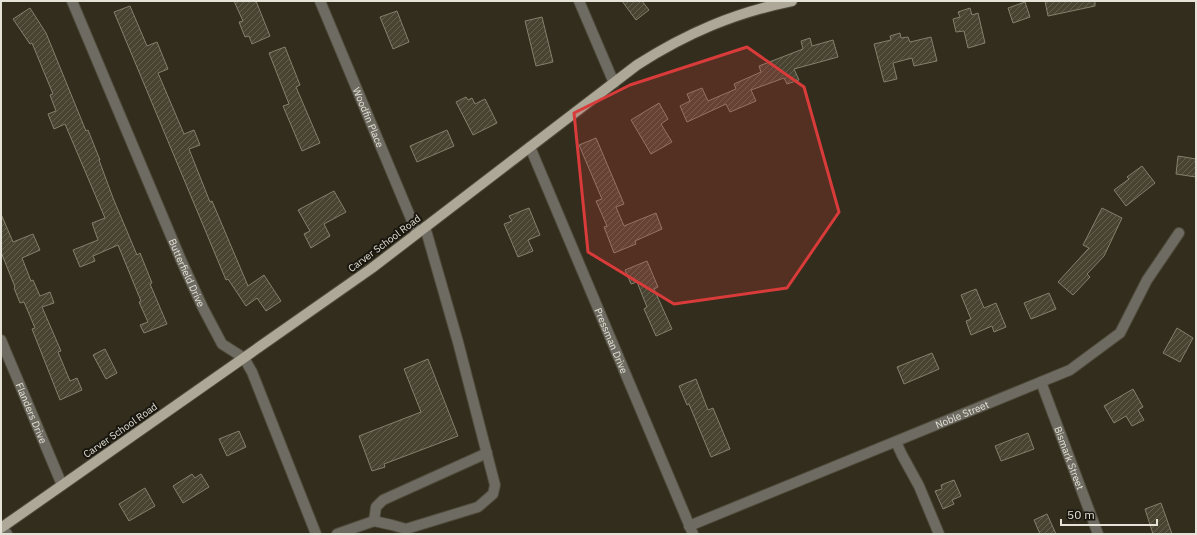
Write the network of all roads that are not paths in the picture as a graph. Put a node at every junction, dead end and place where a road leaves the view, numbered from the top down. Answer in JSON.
{"nodes":[{"id":1,"x":72,"y":1,"type":"edge"},
{"id":2,"x":320,"y":1,"type":"edge"},
{"id":3,"x":579,"y":1,"type":"edge"},
{"id":4,"x":792,"y":1,"type":"edge"},
{"id":5,"x":614,"y":83,"type":"junction"},
{"id":6,"x":530,"y":147,"type":"junction"},
{"id":7,"x":425,"y":227,"type":"junction"},
{"id":8,"x":417,"y":233,"type":"junction"},
{"id":9,"x":1179,"y":233,"type":"dead end"},
{"id":10,"x":1,"y":340,"type":"edge"},
{"id":11,"x":244,"y":358,"type":"junction"},
{"id":12,"x":1040,"y":382,"type":"junction"},
{"id":13,"x":896,"y":442,"type":"junction"},
{"id":14,"x":486,"y":453,"type":"junction"},
{"id":15,"x":62,"y":485,"type":"junction"},
{"id":16,"x":374,"y":520,"type":"junction"},
{"id":17,"x":3,"y":530,"type":"edge"},
{"id":18,"x":691,"y":530,"type":"edge"},
{"id":19,"x":316,"y":534,"type":"edge"},
{"id":20,"x":337,"y":534,"type":"edge"},
{"id":21,"x":939,"y":534,"type":"edge"},
{"id":22,"x":1098,"y":534,"type":"edge"}],
"edges":[{"from":1,"to":11,"type":"street","name":"Butterfield Drive"},
{"from":2,"to":8,"type":"street","name":"Woodfin Place"},
{"from":3,"to":5,"type":"street"},
{"from":4,"to":5,"type":"main road","name":"Carver School Road"},
{"from":5,"to":6,"type":"main road","name":"Carver School Road"},
{"from":6,"to":7,"type":"main road","name":"Carver School Road"},
{"from":6,"to":18,"type":"street","name":"Pressman Drive"},
{"from":7,"to":8,"type":"main road","name":"Carver School Road"},
{"from":7,"to":14,"type":"street"},
{"from":8,"to":11,"type":"main road","name":"Carver School Road"},
{"from":9,"to":12,"type":"street","name":"Noble Street"},
{"from":10,"to":15,"type":"street","name":"Flanders Drive"},
{"from":11,"to":15,"type":"main road","name":"Carver School Road"},
{"from":11,"to":19,"type":"street","name":"Butterfield Drive"},
{"from":12,"to":13,"type":"street","name":"Noble Street"},
{"from":12,"to":22,"type":"street","name":"Bismark Street"},
{"from":13,"to":18,"type":"street","name":"Noble Street"},
{"from":13,"to":21,"type":"street"},
{"from":14,"to":16,"type":"street"},
{"from":14,"to":16,"type":"street"},
{"from":15,"to":17,"type":"main road","name":"Carver School Road"},
{"from":16,"to":20,"type":"street"}]}
